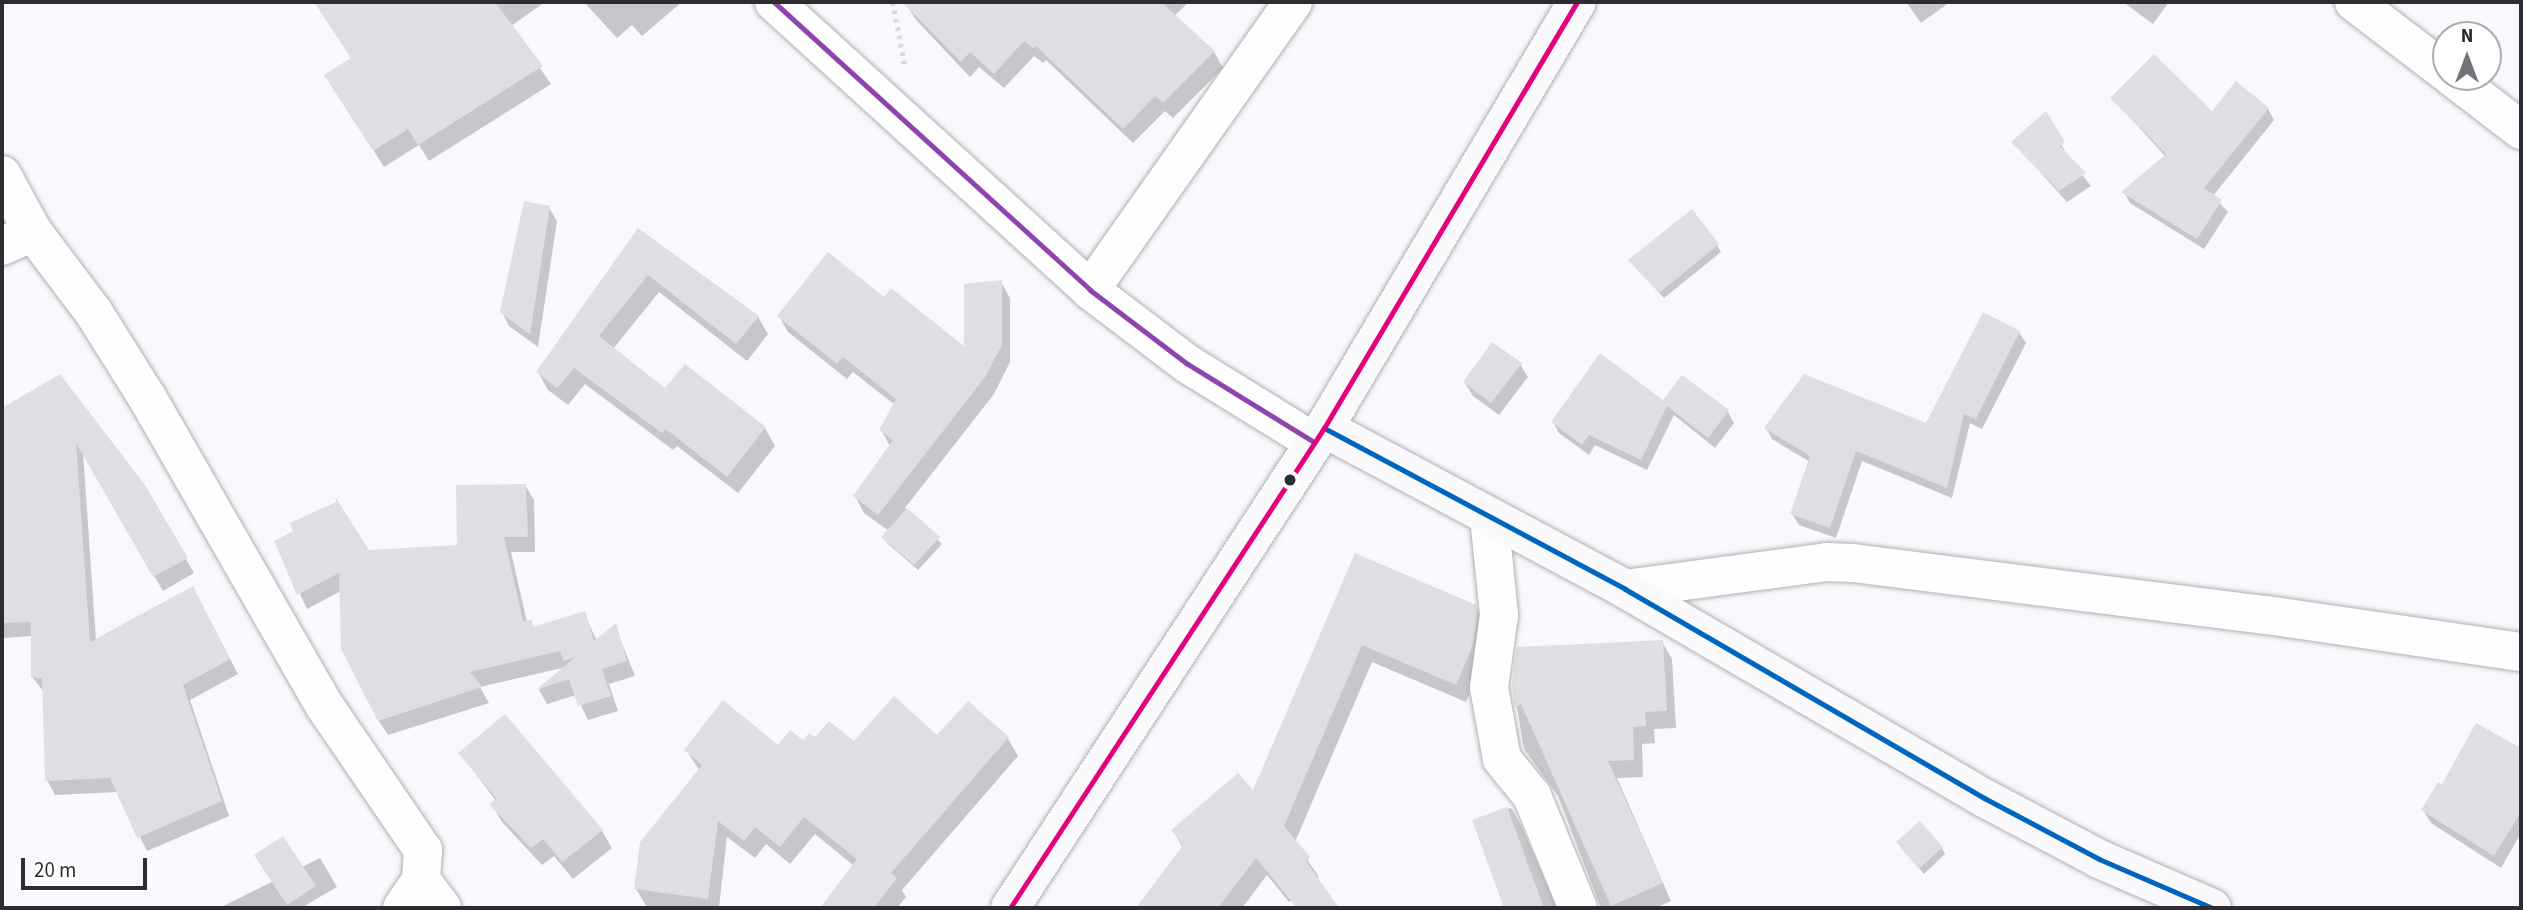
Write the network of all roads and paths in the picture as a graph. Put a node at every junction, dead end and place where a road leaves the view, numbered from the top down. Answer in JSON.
{"nodes":[{"id":1,"x":774,"y":2,"type":"edge"},
{"id":2,"x":1293,"y":2,"type":"edge"},
{"id":3,"x":1577,"y":2,"type":"edge"},
{"id":4,"x":2354,"y":2,"type":"edge"},
{"id":5,"x":2432,"y":61,"type":"edge"},
{"id":6,"x":2470,"y":91,"type":"edge"},
{"id":7,"x":2521,"y":130,"type":"edge"},
{"id":8,"x":2,"y":175,"type":"edge"},
{"id":9,"x":17,"y":239,"type":"edge"},
{"id":10,"x":1090,"y":290,"type":"junction"},
{"id":11,"x":1319,"y":435,"type":"junction"},
{"id":12,"x":1489,"y":516,"type":"junction"},
{"id":13,"x":1625,"y":589,"type":"junction"},
{"id":14,"x":2521,"y":652,"type":"edge"},
{"id":15,"x":422,"y":899,"type":"edge"},
{"id":16,"x":1010,"y":908,"type":"edge"},
{"id":17,"x":1578,"y":908,"type":"edge"},
{"id":18,"x":2212,"y":908,"type":"edge"}],
"edges":[{"from":1,"to":10,"type":"street"},
{"from":2,"to":10,"type":"street"},
{"from":3,"to":11,"type":"main road"},
{"from":4,"to":5,"type":"street"},
{"from":6,"to":7,"type":"street"},
{"from":8,"to":9,"type":"street"},
{"from":9,"to":15,"type":"street"},
{"from":10,"to":11,"type":"street"},
{"from":11,"to":12,"type":"main road"},
{"from":11,"to":16,"type":"main road"},
{"from":12,"to":13,"type":"main road"},
{"from":12,"to":17,"type":"street"},
{"from":13,"to":14,"type":"street"},
{"from":13,"to":18,"type":"main road"}]}
